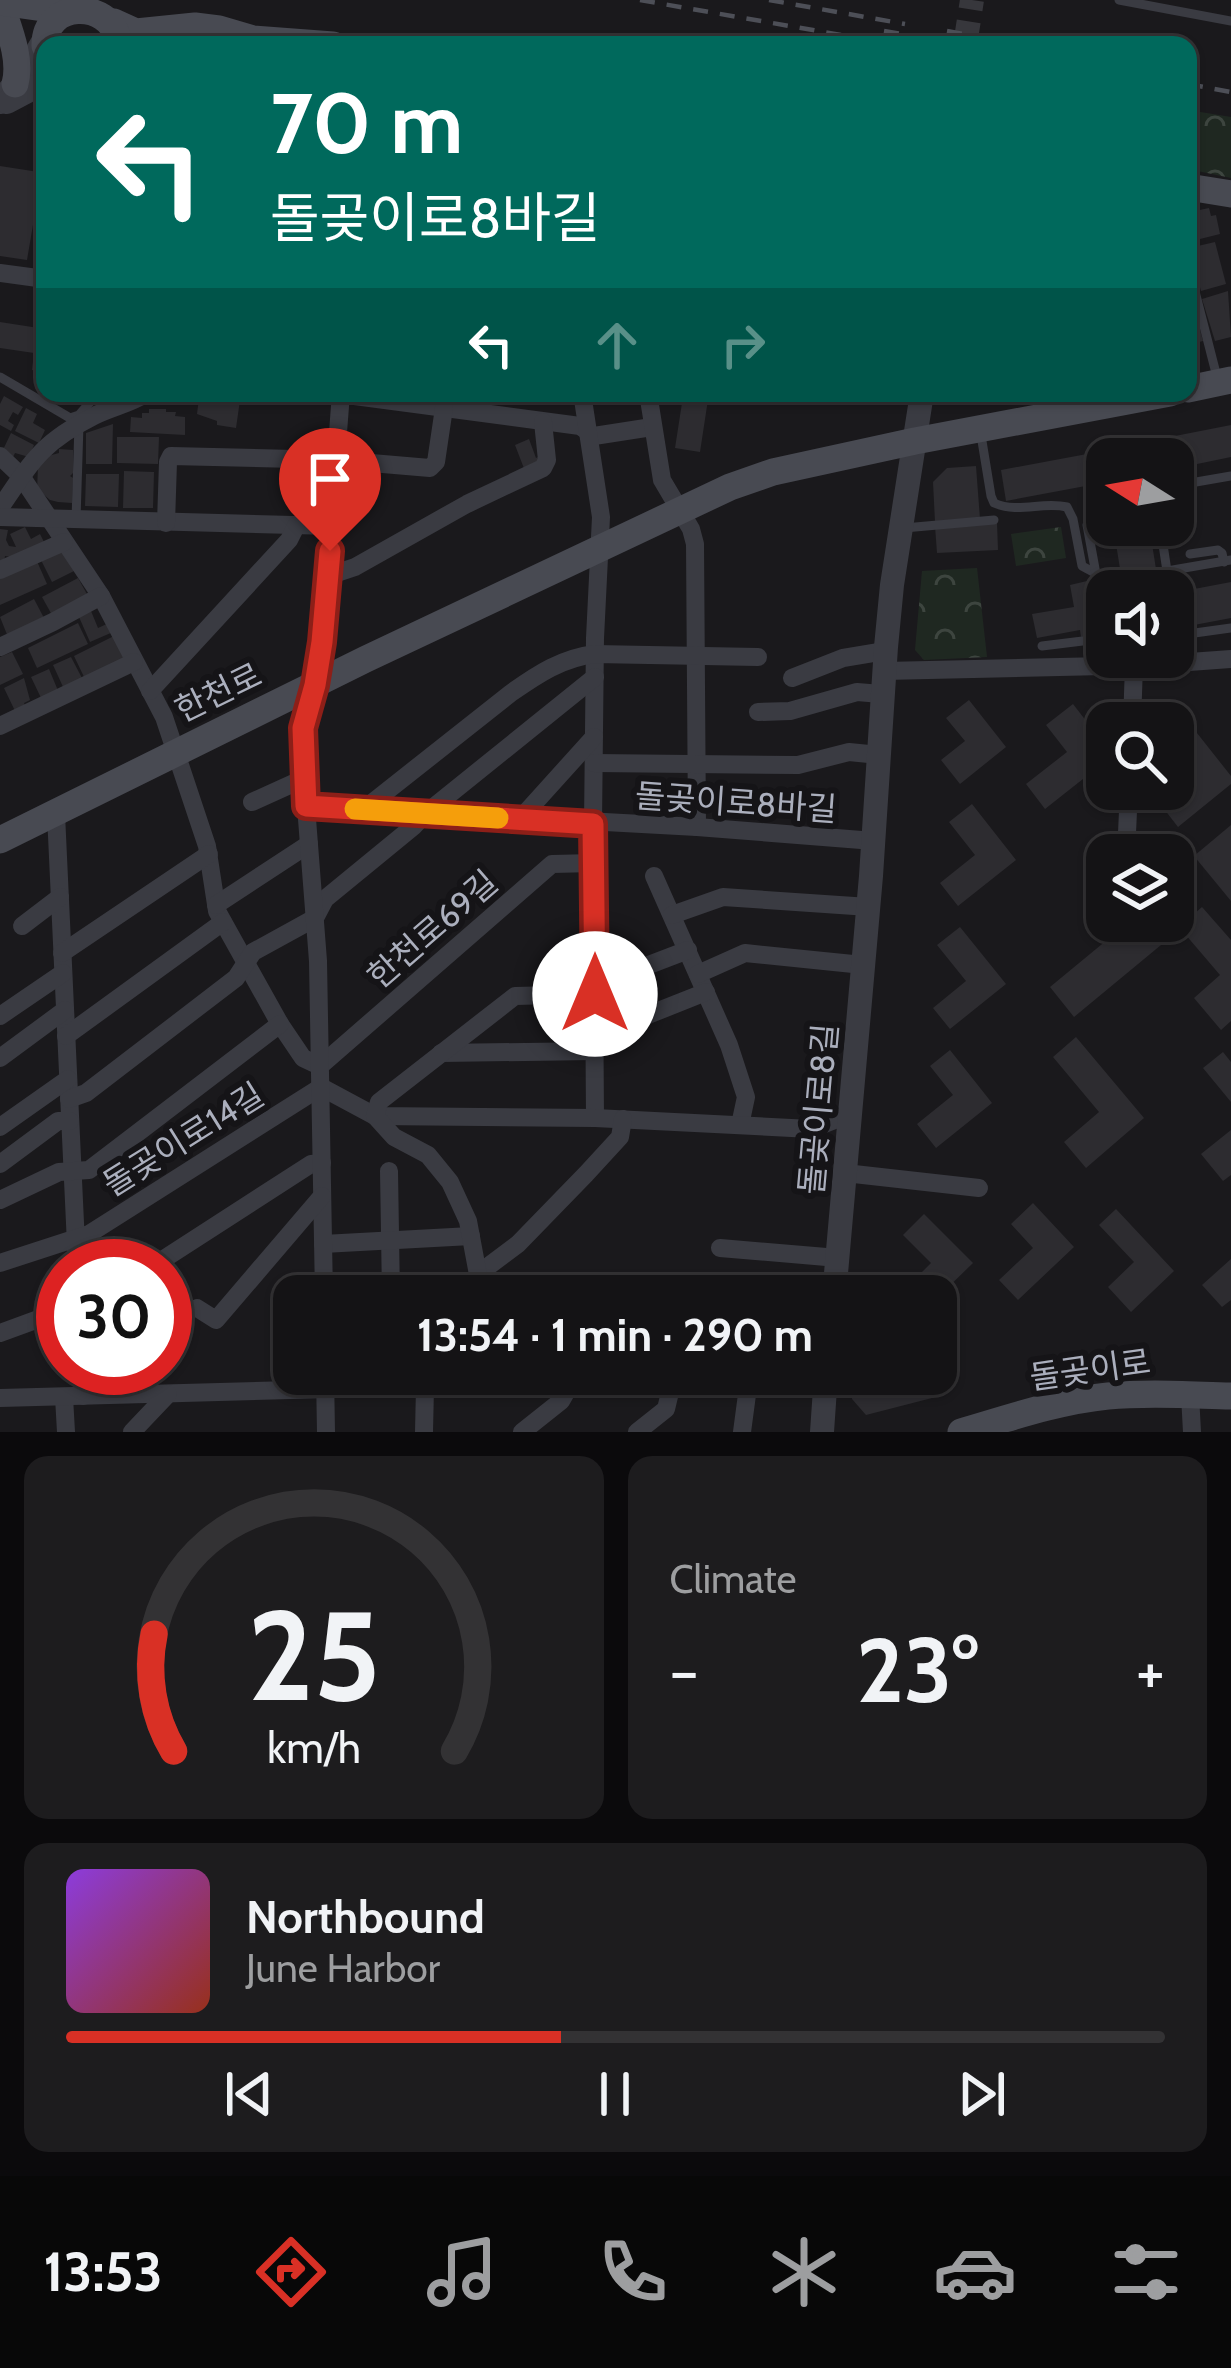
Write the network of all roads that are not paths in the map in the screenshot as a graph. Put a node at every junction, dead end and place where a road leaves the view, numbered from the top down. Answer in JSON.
{"nodes":[{"id":1,"x":1118,"y":0,"type":"edge"},
{"id":2,"x":0,"y":2,"type":"edge"},
{"id":3,"x":59,"y":10,"type":"junction"},
{"id":4,"x":1231,"y":21,"type":"edge"},
{"id":5,"x":116,"y":34,"type":"edge"},
{"id":6,"x":42,"y":36,"type":"edge"},
{"id":7,"x":46,"y":36,"type":"edge"},
{"id":8,"x":237,"y":36,"type":"edge"},
{"id":9,"x":36,"y":54,"type":"edge"},
{"id":10,"x":36,"y":85,"type":"edge"},
{"id":11,"x":5,"y":97,"type":"edge"},
{"id":12,"x":1197,"y":188,"type":"edge"},
{"id":13,"x":1231,"y":194,"type":"edge"},
{"id":14,"x":0,"y":273,"type":"edge"},
{"id":15,"x":36,"y":278,"type":"edge"},
{"id":16,"x":1197,"y":306,"type":"edge"},
{"id":17,"x":0,"y":376,"type":"edge"},
{"id":18,"x":1225,"y":382,"type":"edge"},
{"id":19,"x":36,"y":398,"type":"edge"},
{"id":20,"x":43,"y":402,"type":"edge"},
{"id":21,"x":90,"y":402,"type":"edge"},
{"id":22,"x":127,"y":402,"type":"edge"},
{"id":23,"x":338,"y":402,"type":"edge"},
{"id":24,"x":402,"y":402,"type":"edge"},
{"id":25,"x":583,"y":402,"type":"edge"},
{"id":26,"x":649,"y":402,"type":"edge"},
{"id":27,"x":921,"y":402,"type":"edge"},
{"id":28,"x":1120,"y":402,"type":"edge"},
{"id":29,"x":444,"y":408,"type":"junction"},
{"id":30,"x":543,"y":422,"type":"junction"},
{"id":31,"x":79,"y":424,"type":"junction"},
{"id":32,"x":652,"y":427,"type":"junction"},
{"id":33,"x":980,"y":429,"type":"junction"},
{"id":34,"x":588,"y":432,"type":"junction"},
{"id":35,"x":915,"y":441,"type":"junction"},
{"id":36,"x":0,"y":456,"type":"edge"},
{"id":37,"x":336,"y":460,"type":"junction"},
{"id":38,"x":22,"y":476,"type":"junction"},
{"id":39,"x":1231,"y":476,"type":"edge"},
{"id":40,"x":1194,"y":482,"type":"edge"},
{"id":41,"x":0,"y":508,"type":"edge"},
{"id":42,"x":680,"y":509,"type":"junction"},
{"id":43,"x":0,"y":518,"type":"edge"},
{"id":44,"x":52,"y":519,"type":"junction"},
{"id":45,"x":76,"y":520,"type":"junction"},
{"id":46,"x":994,"y":520,"type":"dead end"},
{"id":47,"x":166,"y":523,"type":"junction"},
{"id":48,"x":296,"y":526,"type":"junction"},
{"id":49,"x":332,"y":526,"type":"junction"},
{"id":50,"x":901,"y":528,"type":"junction"},
{"id":51,"x":64,"y":542,"type":"junction"},
{"id":52,"x":600,"y":549,"type":"junction"},
{"id":53,"x":1190,"y":554,"type":"dead end"},
{"id":54,"x":1227,"y":561,"type":"edge"},
{"id":55,"x":0,"y":570,"type":"edge"},
{"id":56,"x":1090,"y":570,"type":"edge"},
{"id":57,"x":1173,"y":570,"type":"edge"},
{"id":58,"x":328,"y":576,"type":"junction"},
{"id":59,"x":101,"y":596,"type":"junction"},
{"id":60,"x":1231,"y":628,"type":"edge"},
{"id":61,"x":1194,"y":633,"type":"edge"},
{"id":62,"x":1086,"y":641,"type":"edge"},
{"id":63,"x":1042,"y":646,"type":"dead end"},
{"id":64,"x":0,"y":647,"type":"edge"},
{"id":65,"x":595,"y":654,"type":"junction"},
{"id":66,"x":696,"y":655,"type":"junction"},
{"id":67,"x":758,"y":657,"type":"dead end"},
{"id":68,"x":1231,"y":659,"type":"edge"},
{"id":69,"x":1194,"y":660,"type":"edge"},
{"id":70,"x":134,"y":662,"type":"junction"},
{"id":71,"x":1086,"y":663,"type":"edge"},
{"id":72,"x":884,"y":672,"type":"junction"},
{"id":73,"x":596,"y":676,"type":"junction"},
{"id":74,"x":792,"y":678,"type":"dead end"},
{"id":75,"x":315,"y":685,"type":"junction"},
{"id":76,"x":150,"y":691,"type":"junction"},
{"id":77,"x":758,"y":712,"type":"dead end"},
{"id":78,"x":0,"y":725,"type":"edge"},
{"id":79,"x":594,"y":737,"type":"junction"},
{"id":80,"x":176,"y":753,"type":"junction"},
{"id":81,"x":878,"y":755,"type":"junction"},
{"id":82,"x":594,"y":763,"type":"junction"},
{"id":83,"x":697,"y":763,"type":"junction"},
{"id":84,"x":305,"y":778,"type":"junction"},
{"id":85,"x":252,"y":802,"type":"dead end"},
{"id":86,"x":306,"y":806,"type":"junction"},
{"id":87,"x":363,"y":809,"type":"junction"},
{"id":88,"x":56,"y":814,"type":"junction"},
{"id":89,"x":424,"y":814,"type":"junction"},
{"id":90,"x":520,"y":819,"type":"junction"},
{"id":91,"x":593,"y":824,"type":"junction"},
{"id":92,"x":697,"y":827,"type":"junction"},
{"id":93,"x":0,"y":840,"type":"edge"},
{"id":94,"x":874,"y":841,"type":"junction"},
{"id":95,"x":309,"y":844,"type":"junction"},
{"id":96,"x":209,"y":854,"type":"junction"},
{"id":97,"x":594,"y":863,"type":"junction"},
{"id":98,"x":654,"y":876,"type":"dead end"},
{"id":99,"x":60,"y":897,"type":"junction"},
{"id":100,"x":869,"y":907,"type":"junction"},
{"id":101,"x":220,"y":914,"type":"junction"},
{"id":102,"x":672,"y":915,"type":"junction"},
{"id":103,"x":315,"y":918,"type":"junction"},
{"id":104,"x":22,"y":926,"type":"dead end"},
{"id":105,"x":688,"y":950,"type":"junction"},
{"id":106,"x":63,"y":963,"type":"junction"},
{"id":107,"x":246,"y":964,"type":"junction"},
{"id":108,"x":863,"y":965,"type":"junction"},
{"id":109,"x":702,"y":983,"type":"junction"},
{"id":110,"x":595,"y":994,"type":"junction"},
{"id":111,"x":65,"y":1010,"type":"junction"},
{"id":112,"x":0,"y":1016,"type":"edge"},
{"id":113,"x":280,"y":1024,"type":"junction"},
{"id":114,"x":66,"y":1036,"type":"junction"},
{"id":115,"x":595,"y":1043,"type":"junction"},
{"id":116,"x":442,"y":1053,"type":"junction"},
{"id":117,"x":0,"y":1058,"type":"edge"},
{"id":118,"x":320,"y":1066,"type":"junction"},
{"id":119,"x":321,"y":1087,"type":"junction"},
{"id":120,"x":69,"y":1089,"type":"junction"},
{"id":121,"x":850,"y":1114,"type":"junction"},
{"id":122,"x":375,"y":1116,"type":"junction"},
{"id":123,"x":595,"y":1118,"type":"junction"},
{"id":124,"x":623,"y":1119,"type":"junction"},
{"id":125,"x":70,"y":1121,"type":"junction"},
{"id":126,"x":740,"y":1125,"type":"junction"},
{"id":127,"x":0,"y":1127,"type":"edge"},
{"id":128,"x":322,"y":1163,"type":"junction"},
{"id":129,"x":0,"y":1164,"type":"edge"},
{"id":130,"x":72,"y":1170,"type":"junction"},
{"id":131,"x":389,"y":1171,"type":"dead end"},
{"id":132,"x":845,"y":1173,"type":"junction"},
{"id":133,"x":979,"y":1188,"type":"dead end"},
{"id":134,"x":322,"y":1196,"type":"junction"},
{"id":135,"x":0,"y":1201,"type":"edge"},
{"id":136,"x":471,"y":1236,"type":"junction"},
{"id":137,"x":76,"y":1238,"type":"junction"},
{"id":138,"x":390,"y":1240,"type":"junction"},
{"id":139,"x":192,"y":1241,"type":"edge"},
{"id":140,"x":323,"y":1244,"type":"junction"},
{"id":141,"x":719,"y":1248,"type":"dead end"},
{"id":142,"x":838,"y":1258,"type":"junction"},
{"id":143,"x":0,"y":1263,"type":"edge"},
{"id":144,"x":478,"y":1274,"type":"joint"},
{"id":145,"x":324,"y":1275,"type":"edge"},
{"id":146,"x":391,"y":1275,"type":"edge"},
{"id":147,"x":836,"y":1275,"type":"edge"},
{"id":148,"x":197,"y":1308,"type":"dead end"},
{"id":149,"x":36,"y":1320,"type":"edge"},
{"id":150,"x":0,"y":1334,"type":"edge"},
{"id":151,"x":273,"y":1386,"type":"edge"},
{"id":152,"x":192,"y":1392,"type":"edge"},
{"id":153,"x":120,"y":1395,"type":"edge"},
{"id":154,"x":167,"y":1395,"type":"edge"},
{"id":155,"x":325,"y":1395,"type":"edge"},
{"id":156,"x":424,"y":1395,"type":"edge"},
{"id":157,"x":564,"y":1395,"type":"edge"},
{"id":158,"x":670,"y":1395,"type":"edge"},
{"id":159,"x":747,"y":1395,"type":"edge"},
{"id":160,"x":824,"y":1395,"type":"edge"},
{"id":161,"x":1190,"y":1395,"type":"junction"},
{"id":162,"x":73,"y":1396,"type":"junction"},
{"id":163,"x":1231,"y":1396,"type":"edge"},
{"id":164,"x":0,"y":1398,"type":"edge"},
{"id":165,"x":970,"y":1431,"type":"edge"},
{"id":166,"x":66,"y":1432,"type":"edge"},
{"id":167,"x":132,"y":1432,"type":"edge"},
{"id":168,"x":326,"y":1432,"type":"edge"},
{"id":169,"x":424,"y":1432,"type":"edge"},
{"id":170,"x":521,"y":1432,"type":"edge"},
{"id":171,"x":637,"y":1432,"type":"edge"},
{"id":172,"x":742,"y":1432,"type":"edge"},
{"id":173,"x":821,"y":1432,"type":"edge"},
{"id":174,"x":1192,"y":1432,"type":"edge"}],
"edges":[{"from":1,"to":4,"type":"lane"},
{"from":2,"to":11,"type":"main road"},
{"from":3,"to":5,"type":"main road"},
{"from":3,"to":6,"type":"main road"},
{"from":3,"to":7,"type":"main road"},
{"from":5,"to":8,"type":"main road"},
{"from":9,"to":11,"type":"street"},
{"from":10,"to":11,"type":"street"},
{"from":12,"to":13,"type":"main road"},
{"from":14,"to":15,"type":"street"},
{"from":16,"to":18,"type":"lane"},
{"from":17,"to":19,"type":"lane"},
{"from":20,"to":21,"type":"lane"},
{"from":22,"to":31,"type":"street"},
{"from":23,"to":37,"type":"street"},
{"from":24,"to":29,"type":"street"},
{"from":25,"to":34,"type":"street"},
{"from":26,"to":32,"type":"street"},
{"from":27,"to":35,"type":"street"},
{"from":28,"to":33,"type":"main road","name":"한천로"},
{"from":29,"to":30,"type":"street"},
{"from":29,"to":37,"type":"street"},
{"from":30,"to":34,"type":"street"},
{"from":30,"to":58,"type":"street"},
{"from":31,"to":38,"type":"street"},
{"from":31,"to":45,"type":"lane"},
{"from":32,"to":34,"type":"street"},
{"from":32,"to":42,"type":"street"},
{"from":33,"to":35,"type":"main road","name":"한천로"},
{"from":33,"to":56,"type":"lane"},
{"from":34,"to":52,"type":"street"},
{"from":35,"to":42,"type":"main road","name":"한천로"},
{"from":35,"to":50,"type":"street","name":"돌곶이로8길"},
{"from":36,"to":38,"type":"street"},
{"from":37,"to":47,"type":"street"},
{"from":37,"to":49,"type":"street"},
{"from":38,"to":41,"type":"street"},
{"from":38,"to":44,"type":"street"},
{"from":39,"to":40,"type":"lane"},
{"from":42,"to":52,"type":"main road","name":"한천로"},
{"from":42,"to":66,"type":"street"},
{"from":43,"to":44,"type":"street"},
{"from":44,"to":45,"type":"street"},
{"from":44,"to":51,"type":"street"},
{"from":45,"to":47,"type":"street"},
{"from":46,"to":50,"type":"lane"},
{"from":47,"to":48,"type":"street"},
{"from":48,"to":49,"type":"street"},
{"from":48,"to":76,"type":"street"},
{"from":49,"to":58,"type":"street"},
{"from":50,"to":72,"type":"street","name":"돌곶이로8길"},
{"from":51,"to":55,"type":"street"},
{"from":51,"to":59,"type":"street"},
{"from":52,"to":65,"type":"street"},
{"from":52,"to":75,"type":"main road","name":"한천로"},
{"from":53,"to":54,"type":"lane"},
{"from":54,"to":57,"type":"lane"},
{"from":58,"to":75,"type":"street"},
{"from":59,"to":64,"type":"street"},
{"from":59,"to":70,"type":"street"},
{"from":60,"to":61,"type":"lane"},
{"from":62,"to":63,"type":"lane"},
{"from":65,"to":66,"type":"street"},
{"from":65,"to":73,"type":"street"},
{"from":65,"to":87,"type":"street"},
{"from":66,"to":67,"type":"street"},
{"from":66,"to":83,"type":"street"},
{"from":68,"to":69,"type":"street"},
{"from":70,"to":76,"type":"street"},
{"from":70,"to":78,"type":"street"},
{"from":71,"to":72,"type":"street"},
{"from":72,"to":74,"type":"street"},
{"from":72,"to":77,"type":"street"},
{"from":72,"to":81,"type":"street","name":"돌곶이로8길"},
{"from":73,"to":79,"type":"street"},
{"from":73,"to":89,"type":"street"},
{"from":75,"to":80,"type":"main road","name":"한천로"},
{"from":75,"to":84,"type":"street"},
{"from":76,"to":80,"type":"street"},
{"from":79,"to":82,"type":"street"},
{"from":79,"to":90,"type":"street"},
{"from":80,"to":88,"type":"main road","name":"한천로"},
{"from":80,"to":96,"type":"street"},
{"from":81,"to":83,"type":"street"},
{"from":81,"to":94,"type":"street","name":"돌곶이로8길"},
{"from":82,"to":83,"type":"street"},
{"from":82,"to":91,"type":"street"},
{"from":83,"to":92,"type":"street"},
{"from":84,"to":85,"type":"street"},
{"from":84,"to":86,"type":"street"},
{"from":86,"to":87,"type":"street","name":"돌곶이로8바길"},
{"from":86,"to":95,"type":"street"},
{"from":87,"to":89,"type":"street","name":"돌곶이로8바길"},
{"from":88,"to":93,"type":"main road","name":"한천로"},
{"from":88,"to":99,"type":"street"},
{"from":89,"to":90,"type":"street","name":"돌곶이로8바길"},
{"from":89,"to":103,"type":"street"},
{"from":90,"to":91,"type":"street","name":"돌곶이로8바길"},
{"from":91,"to":92,"type":"street","name":"돌곶이로8바길"},
{"from":91,"to":97,"type":"street"},
{"from":92,"to":94,"type":"street","name":"돌곶이로8바길"},
{"from":94,"to":100,"type":"street","name":"돌곶이로8길"},
{"from":95,"to":101,"type":"street"},
{"from":95,"to":103,"type":"street"},
{"from":96,"to":101,"type":"street"},
{"from":96,"to":106,"type":"street"},
{"from":97,"to":110,"type":"street"},
{"from":97,"to":118,"type":"street","name":"한천로69길"},
{"from":98,"to":102,"type":"street"},
{"from":99,"to":104,"type":"street"},
{"from":99,"to":106,"type":"street"},
{"from":100,"to":102,"type":"street"},
{"from":100,"to":108,"type":"street","name":"돌곶이로8길"},
{"from":101,"to":107,"type":"street"},
{"from":101,"to":114,"type":"street"},
{"from":102,"to":105,"type":"street"},
{"from":103,"to":107,"type":"street"},
{"from":103,"to":118,"type":"street"},
{"from":105,"to":109,"type":"street"},
{"from":105,"to":110,"type":"street"},
{"from":106,"to":111,"type":"street"},
{"from":106,"to":112,"type":"street"},
{"from":107,"to":113,"type":"street"},
{"from":107,"to":120,"type":"street"},
{"from":108,"to":109,"type":"street"},
{"from":108,"to":121,"type":"street","name":"돌곶이로8길"},
{"from":109,"to":115,"type":"street"},
{"from":109,"to":126,"type":"street"},
{"from":110,"to":115,"type":"street"},
{"from":110,"to":116,"type":"street"},
{"from":111,"to":114,"type":"street"},
{"from":111,"to":117,"type":"street"},
{"from":113,"to":118,"type":"street"},
{"from":113,"to":130,"type":"street"},
{"from":114,"to":120,"type":"street"},
{"from":115,"to":116,"type":"street"},
{"from":115,"to":123,"type":"street"},
{"from":116,"to":122,"type":"street"},
{"from":118,"to":119,"type":"street"},
{"from":119,"to":122,"type":"street"},
{"from":119,"to":128,"type":"street"},
{"from":119,"to":137,"type":"street","name":"돌곶이로14길"},
{"from":120,"to":125,"type":"street"},
{"from":120,"to":127,"type":"street"},
{"from":121,"to":126,"type":"street"},
{"from":121,"to":132,"type":"street","name":"돌곶이로8길"},
{"from":122,"to":123,"type":"street"},
{"from":122,"to":136,"type":"street"},
{"from":123,"to":124,"type":"street"},
{"from":124,"to":126,"type":"street"},
{"from":124,"to":144,"type":"street"},
{"from":125,"to":129,"type":"street"},
{"from":125,"to":130,"type":"street"},
{"from":128,"to":134,"type":"street"},
{"from":128,"to":139,"type":"street"},
{"from":130,"to":135,"type":"street"},
{"from":130,"to":137,"type":"street"},
{"from":131,"to":138,"type":"street"},
{"from":132,"to":133,"type":"street"},
{"from":132,"to":142,"type":"street","name":"돌곶이로8길"},
{"from":134,"to":140,"type":"street"},
{"from":134,"to":148,"type":"street"},
{"from":136,"to":138,"type":"street"},
{"from":136,"to":144,"type":"street"},
{"from":137,"to":143,"type":"street","name":"돌곶이로14길"},
{"from":138,"to":140,"type":"street"},
{"from":138,"to":146,"type":"street"},
{"from":140,"to":145,"type":"street"},
{"from":141,"to":142,"type":"street"},
{"from":142,"to":147,"type":"street","name":"돌곶이로8길"},
{"from":149,"to":150,"type":"street"},
{"from":151,"to":152,"type":"street"},
{"from":153,"to":162,"type":"street"},
{"from":154,"to":167,"type":"street"},
{"from":155,"to":168,"type":"street"},
{"from":156,"to":169,"type":"street"},
{"from":157,"to":170,"type":"street"},
{"from":158,"to":171,"type":"street"},
{"from":159,"to":172,"type":"street"},
{"from":160,"to":173,"type":"street"},
{"from":161,"to":163,"type":"main road","name":"돌곶이로"},
{"from":161,"to":165,"type":"main road","name":"돌곶이로"},
{"from":161,"to":174,"type":"street"},
{"from":162,"to":164,"type":"street"},
{"from":162,"to":166,"type":"street"}]}
